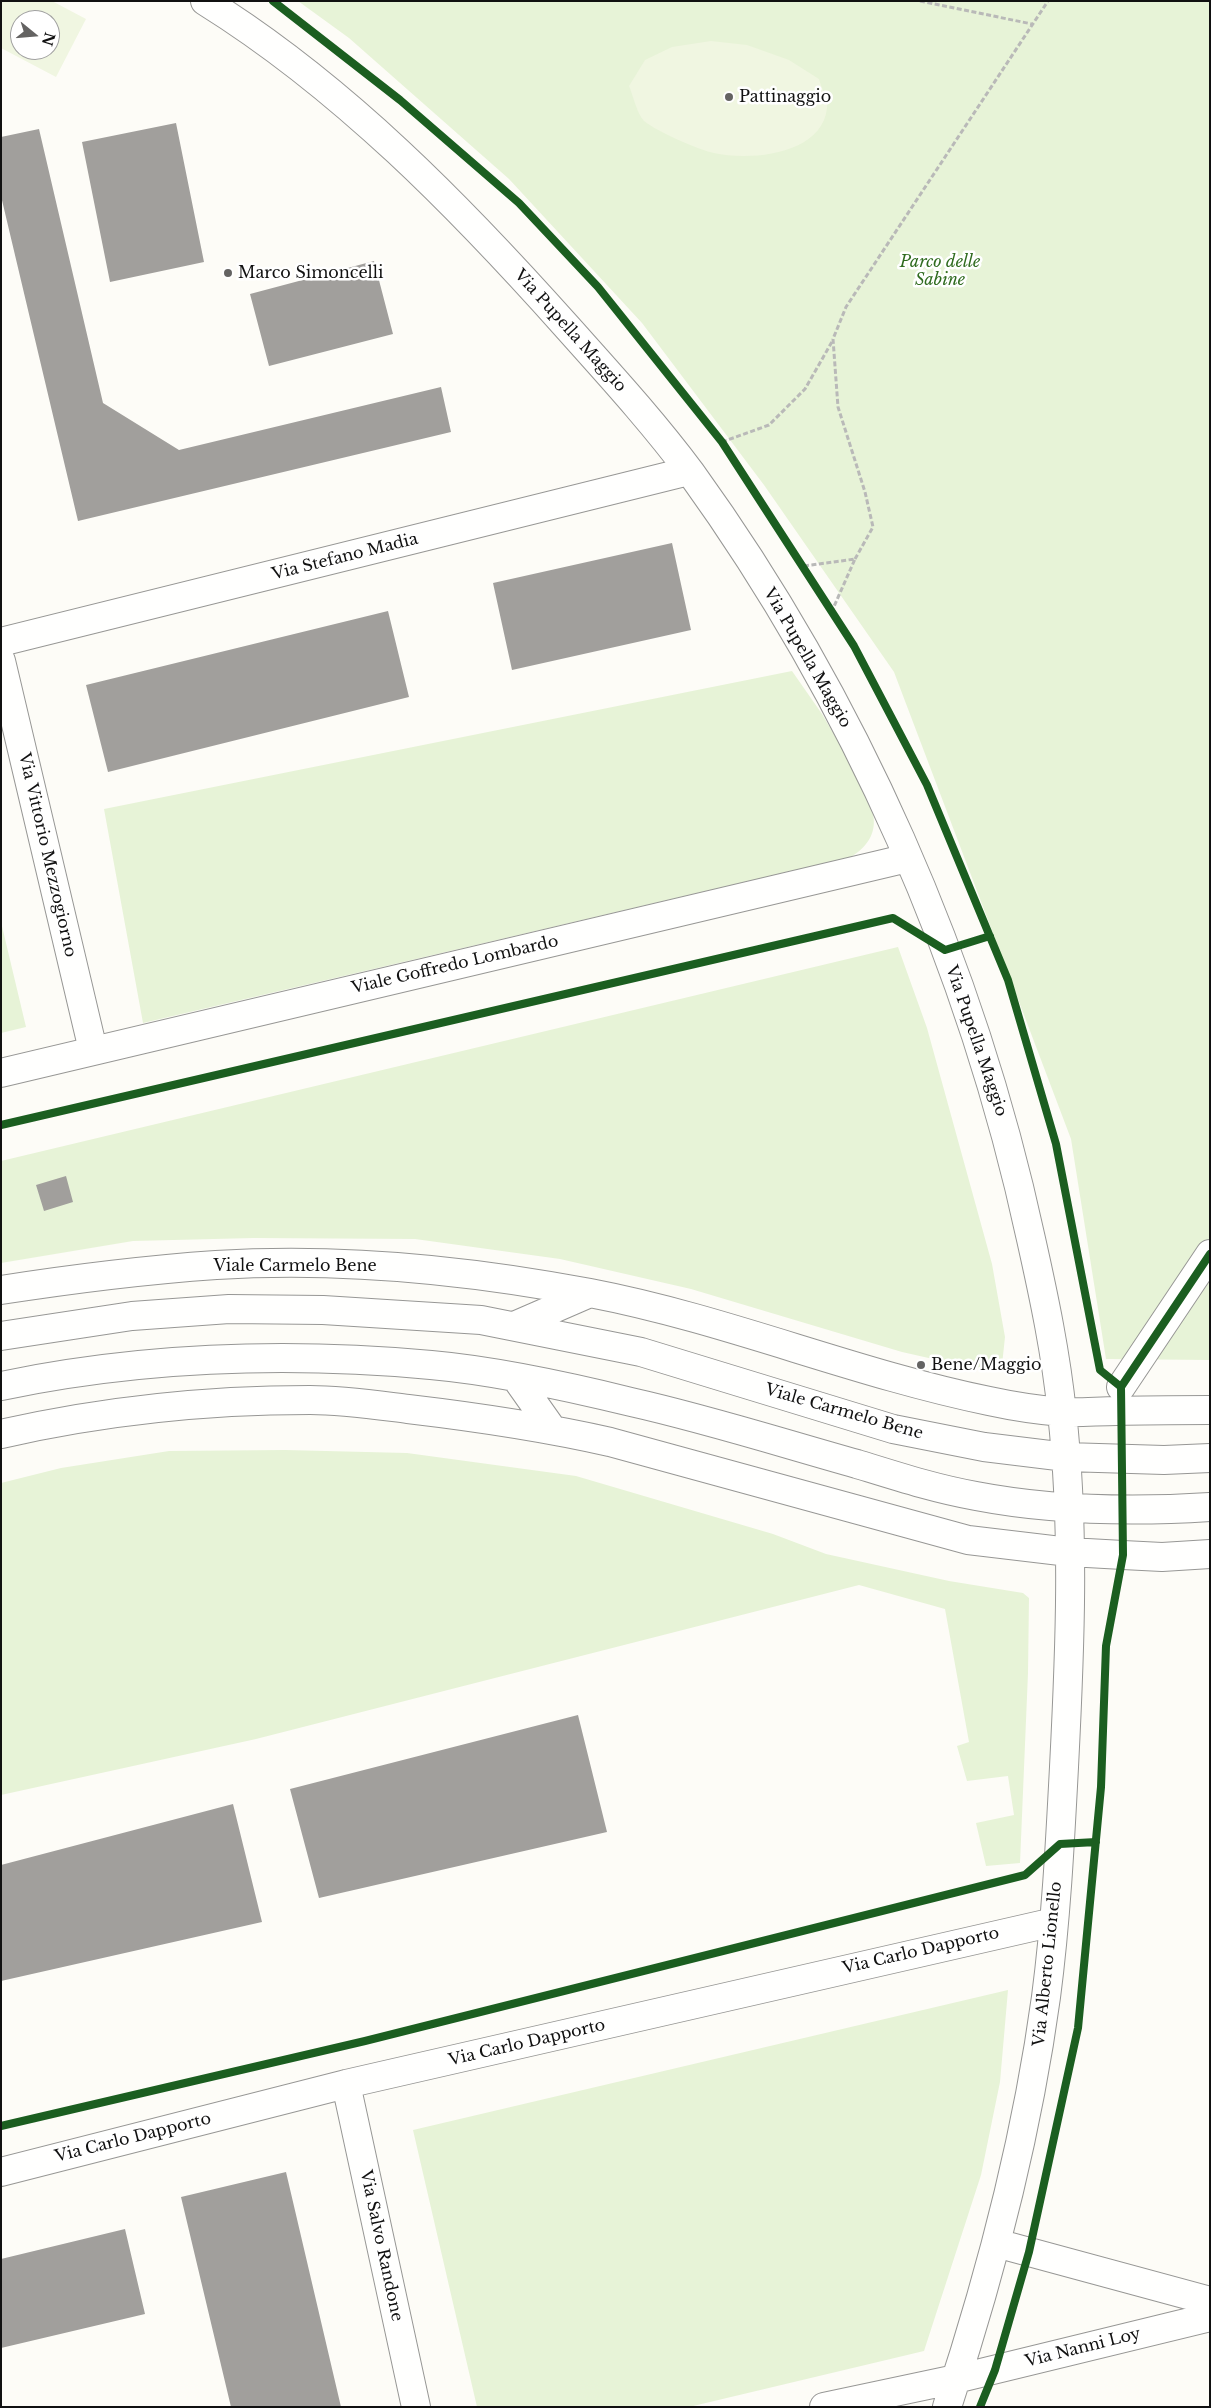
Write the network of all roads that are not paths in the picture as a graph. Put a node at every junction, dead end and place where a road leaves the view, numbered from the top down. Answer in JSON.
{"nodes":[{"id":1,"x":205,"y":1,"type":"edge"},
{"id":2,"x":689,"y":471,"type":"junction"},
{"id":3,"x":1,"y":642,"type":"edge"},
{"id":4,"x":1,"y":660,"type":"edge"},
{"id":5,"x":908,"y":858,"type":"junction"},
{"id":6,"x":93,"y":1050,"type":"junction"},
{"id":7,"x":1,"y":1073,"type":"edge"},
{"id":8,"x":1210,"y":1254,"type":"edge"},
{"id":9,"x":1,"y":1290,"type":"edge"},
{"id":10,"x":590,"y":1293,"type":"junction"},
{"id":11,"x":514,"y":1326,"type":"junction"},
{"id":12,"x":1,"y":1336,"type":"edge"},
{"id":13,"x":516,"y":1378,"type":"junction"},
{"id":14,"x":1,"y":1386,"type":"edge"},
{"id":15,"x":1121,"y":1387,"type":"dead end"},
{"id":16,"x":1210,"y":1410,"type":"edge"},
{"id":17,"x":1062,"y":1412,"type":"junction"},
{"id":18,"x":552,"y":1429,"type":"junction"},
{"id":19,"x":1,"y":1434,"type":"edge"},
{"id":20,"x":1066,"y":1457,"type":"junction"},
{"id":21,"x":1210,"y":1458,"type":"edge"},
{"id":22,"x":1210,"y":1507,"type":"edge"},
{"id":23,"x":1069,"y":1510,"type":"junction"},
{"id":24,"x":1069,"y":1552,"type":"junction"},
{"id":25,"x":1210,"y":1554,"type":"edge"},
{"id":26,"x":1054,"y":1922,"type":"junction"},
{"id":27,"x":346,"y":2084,"type":"junction"},
{"id":28,"x":1,"y":2172,"type":"edge"},
{"id":29,"x":996,"y":2243,"type":"junction"},
{"id":30,"x":1210,"y":2301,"type":"edge"},
{"id":31,"x":1210,"y":2317,"type":"edge"},
{"id":32,"x":956,"y":2379,"type":"junction"},
{"id":33,"x":416,"y":2407,"type":"edge"},
{"id":34,"x":824,"y":2407,"type":"edge"},
{"id":35,"x":947,"y":2407,"type":"edge"}],
"edges":[{"from":1,"to":2,"type":"street","name":"Via Pupella Maggio"},
{"from":2,"to":3,"type":"street","name":"Via Stefano Madia"},
{"from":2,"to":5,"type":"street","name":"Via Pupella Maggio"},
{"from":4,"to":6,"type":"street","name":"Via Vittorio Mezzogiorno"},
{"from":5,"to":6,"type":"street","name":"Viale Goffredo Lombardo"},
{"from":5,"to":17,"type":"street","name":"Via Pupella Maggio"},
{"from":6,"to":7,"type":"street","name":"Viale Goffredo Lombardo"},
{"from":8,"to":15,"type":"street"},
{"from":9,"to":10,"type":"street","name":"Viale Carmelo Bene"},
{"from":10,"to":11,"type":"street"},
{"from":10,"to":17,"type":"street","name":"Viale Carmelo Bene"},
{"from":11,"to":12,"type":"street","name":"Viale Carmelo Bene"},
{"from":11,"to":20,"type":"street","name":"Viale Carmelo Bene"},
{"from":13,"to":14,"type":"street"},
{"from":13,"to":18,"type":"street"},
{"from":13,"to":23,"type":"street"},
{"from":16,"to":17,"type":"street","name":"Viale Carmelo Bene"},
{"from":17,"to":20,"type":"street","name":"Via Pupella Maggio"},
{"from":18,"to":19,"type":"street"},
{"from":18,"to":24,"type":"street"},
{"from":20,"to":21,"type":"street","name":"Viale Carmelo Bene"},
{"from":20,"to":23,"type":"street","name":"Via Pupella Maggio"},
{"from":22,"to":23,"type":"street"},
{"from":23,"to":24,"type":"street","name":"Via Alberto Lionello"},
{"from":24,"to":25,"type":"street"},
{"from":24,"to":26,"type":"street","name":"Via Alberto Lionello"},
{"from":26,"to":27,"type":"street","name":"Via Carlo Dapporto"},
{"from":26,"to":29,"type":"street","name":"Via Alberto Lionello"},
{"from":27,"to":28,"type":"street","name":"Via Carlo Dapporto"},
{"from":27,"to":33,"type":"street","name":"Via Salvo Randone"},
{"from":29,"to":30,"type":"street"},
{"from":29,"to":32,"type":"street","name":"Via Alberto Lionello"},
{"from":31,"to":32,"type":"street","name":"Via Nanni Loy"},
{"from":32,"to":34,"type":"street","name":"Via Nanni Loy"},
{"from":32,"to":35,"type":"street","name":"Via Alberto Lionello"}]}
